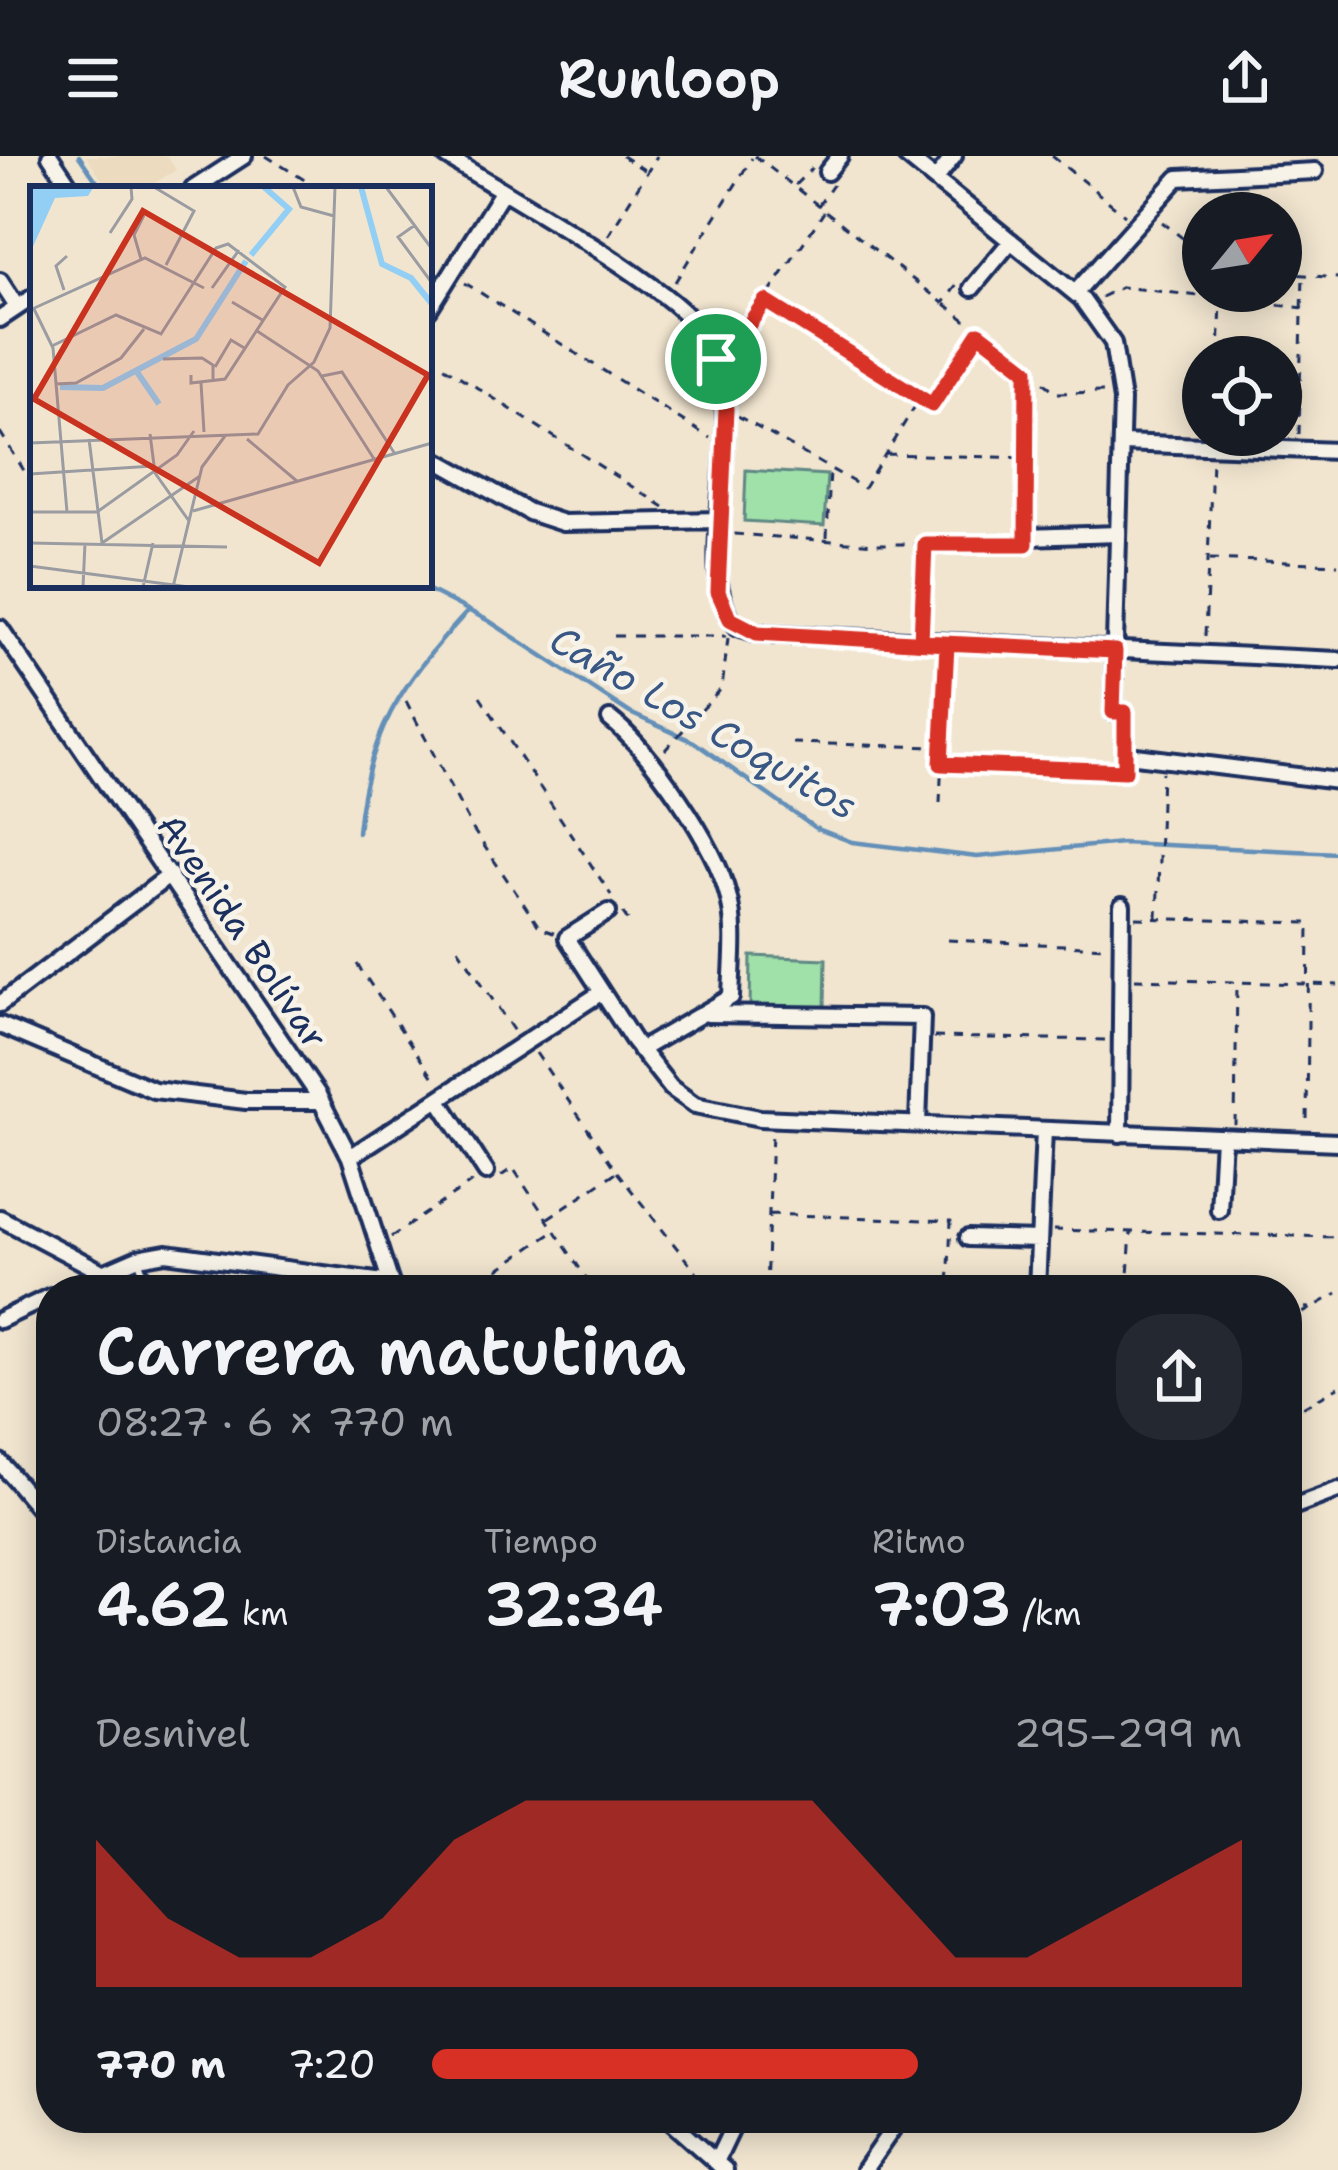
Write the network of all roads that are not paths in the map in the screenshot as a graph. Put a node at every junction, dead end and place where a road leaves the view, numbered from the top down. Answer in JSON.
{"nodes":[{"id":1,"x":50,"y":156,"type":"edge"},
{"id":2,"x":244,"y":156,"type":"edge"},
{"id":3,"x":840,"y":156,"type":"edge"},
{"id":4,"x":906,"y":156,"type":"edge"},
{"id":5,"x":954,"y":156,"type":"edge"},
{"id":6,"x":450,"y":157,"type":"edge"},
{"id":7,"x":1315,"y":171,"type":"dead end"},
{"id":8,"x":827,"y":172,"type":"dead end"},
{"id":9,"x":935,"y":179,"type":"junction"},
{"id":10,"x":70,"y":186,"type":"edge"},
{"id":11,"x":198,"y":186,"type":"edge"},
{"id":12,"x":502,"y":192,"type":"junction"},
{"id":13,"x":1011,"y":241,"type":"junction"},
{"id":14,"x":0,"y":281,"type":"edge"},
{"id":15,"x":972,"y":288,"type":"road end"},
{"id":16,"x":1075,"y":292,"type":"junction"},
{"id":17,"x":30,"y":299,"type":"edge"},
{"id":18,"x":432,"y":304,"type":"edge"},
{"id":19,"x":17,"y":307,"type":"junction"},
{"id":20,"x":0,"y":319,"type":"edge"},
{"id":21,"x":1121,"y":443,"type":"junction"},
{"id":22,"x":1338,"y":451,"type":"edge"},
{"id":23,"x":432,"y":457,"type":"edge"},
{"id":24,"x":721,"y":527,"type":"junction"},
{"id":25,"x":1118,"y":534,"type":"junction"},
{"id":26,"x":1026,"y":537,"type":"road end"},
{"id":27,"x":0,"y":628,"type":"edge"},
{"id":28,"x":1115,"y":651,"type":"junction"},
{"id":29,"x":1338,"y":660,"type":"edge"},
{"id":30,"x":1113,"y":712,"type":"road end"},
{"id":31,"x":610,"y":718,"type":"dead end"},
{"id":32,"x":1136,"y":756,"type":"dead end"},
{"id":33,"x":1338,"y":781,"type":"edge"},
{"id":34,"x":170,"y":875,"type":"junction"},
{"id":35,"x":608,"y":912,"type":"dead end"},
{"id":36,"x":1122,"y":912,"type":"road end"},
{"id":37,"x":0,"y":975,"type":"edge"},
{"id":38,"x":602,"y":992,"type":"junction"},
{"id":39,"x":6,"y":998,"type":"edge"},
{"id":40,"x":703,"y":1014,"type":"junction"},
{"id":41,"x":0,"y":1024,"type":"edge"},
{"id":42,"x":640,"y":1050,"type":"junction"},
{"id":43,"x":442,"y":1098,"type":"junction"},
{"id":44,"x":321,"y":1101,"type":"junction"},
{"id":45,"x":918,"y":1123,"type":"junction"},
{"id":46,"x":1044,"y":1130,"type":"junction"},
{"id":47,"x":1120,"y":1133,"type":"junction"},
{"id":48,"x":1229,"y":1138,"type":"junction"},
{"id":49,"x":1338,"y":1142,"type":"edge"},
{"id":50,"x":350,"y":1157,"type":"junction"},
{"id":51,"x":486,"y":1172,"type":"road end"},
{"id":52,"x":1219,"y":1210,"type":"dead end"},
{"id":53,"x":0,"y":1218,"type":"edge"},
{"id":54,"x":1039,"y":1235,"type":"junction"},
{"id":55,"x":968,"y":1238,"type":"dead end"},
{"id":56,"x":138,"y":1258,"type":"junction"},
{"id":57,"x":102,"y":1272,"type":"junction"},
{"id":58,"x":96,"y":1275,"type":"edge"},
{"id":59,"x":144,"y":1275,"type":"edge"},
{"id":60,"x":312,"y":1275,"type":"edge"},
{"id":61,"x":388,"y":1275,"type":"edge"},
{"id":62,"x":1037,"y":1275,"type":"edge"},
{"id":63,"x":36,"y":1303,"type":"edge"},
{"id":64,"x":0,"y":1320,"type":"edge"},
{"id":65,"x":0,"y":1462,"type":"edge"},
{"id":66,"x":1338,"y":1490,"type":"edge"},
{"id":67,"x":1302,"y":1503,"type":"edge"},
{"id":68,"x":36,"y":1505,"type":"edge"},
{"id":69,"x":683,"y":2133,"type":"edge"},
{"id":70,"x":732,"y":2133,"type":"edge"},
{"id":71,"x":890,"y":2133,"type":"edge"},
{"id":72,"x":721,"y":2166,"type":"edge"},
{"id":73,"x":864,"y":2170,"type":"edge"}],
"edges":[{"from":1,"to":10,"type":"street"},
{"from":2,"to":11,"type":"street"},
{"from":3,"to":8,"type":"street"},
{"from":4,"to":9,"type":"street"},
{"from":5,"to":9,"type":"street"},
{"from":6,"to":12,"type":"street"},
{"from":7,"to":16,"type":"street"},
{"from":9,"to":13,"type":"street"},
{"from":12,"to":18,"type":"street"},
{"from":12,"to":24,"type":"street"},
{"from":13,"to":15,"type":"street"},
{"from":13,"to":16,"type":"street"},
{"from":14,"to":19,"type":"street"},
{"from":16,"to":21,"type":"street"},
{"from":17,"to":19,"type":"street"},
{"from":19,"to":20,"type":"street"},
{"from":21,"to":22,"type":"street"},
{"from":21,"to":25,"type":"street"},
{"from":23,"to":24,"type":"street"},
{"from":24,"to":28,"type":"street"},
{"from":25,"to":26,"type":"street"},
{"from":25,"to":28,"type":"street"},
{"from":27,"to":34,"type":"street","name":"Avenida Bolívar"},
{"from":28,"to":29,"type":"street"},
{"from":28,"to":30,"type":"street"},
{"from":31,"to":40,"type":"street"},
{"from":32,"to":33,"type":"street"},
{"from":34,"to":39,"type":"street"},
{"from":34,"to":44,"type":"street","name":"Avenida Bolívar"},
{"from":35,"to":38,"type":"street"},
{"from":36,"to":47,"type":"street"},
{"from":37,"to":39,"type":"street"},
{"from":38,"to":42,"type":"street"},
{"from":38,"to":43,"type":"street"},
{"from":40,"to":42,"type":"street"},
{"from":40,"to":45,"type":"street"},
{"from":41,"to":44,"type":"street"},
{"from":42,"to":45,"type":"street"},
{"from":43,"to":50,"type":"street"},
{"from":43,"to":51,"type":"street"},
{"from":44,"to":50,"type":"street","name":"Avenida Bolívar"},
{"from":45,"to":46,"type":"street"},
{"from":46,"to":47,"type":"street"},
{"from":46,"to":54,"type":"street"},
{"from":47,"to":48,"type":"street"},
{"from":48,"to":49,"type":"street"},
{"from":48,"to":52,"type":"street"},
{"from":50,"to":61,"type":"street","name":"Avenida Bolívar"},
{"from":53,"to":57,"type":"street"},
{"from":54,"to":55,"type":"street"},
{"from":54,"to":62,"type":"street"},
{"from":56,"to":57,"type":"street"},
{"from":56,"to":59,"type":"lane"},
{"from":56,"to":60,"type":"street"},
{"from":57,"to":58,"type":"street"},
{"from":63,"to":64,"type":"street"},
{"from":65,"to":68,"type":"street"},
{"from":66,"to":67,"type":"street"},
{"from":69,"to":72,"type":"street"},
{"from":70,"to":72,"type":"street"},
{"from":71,"to":73,"type":"street"}]}
